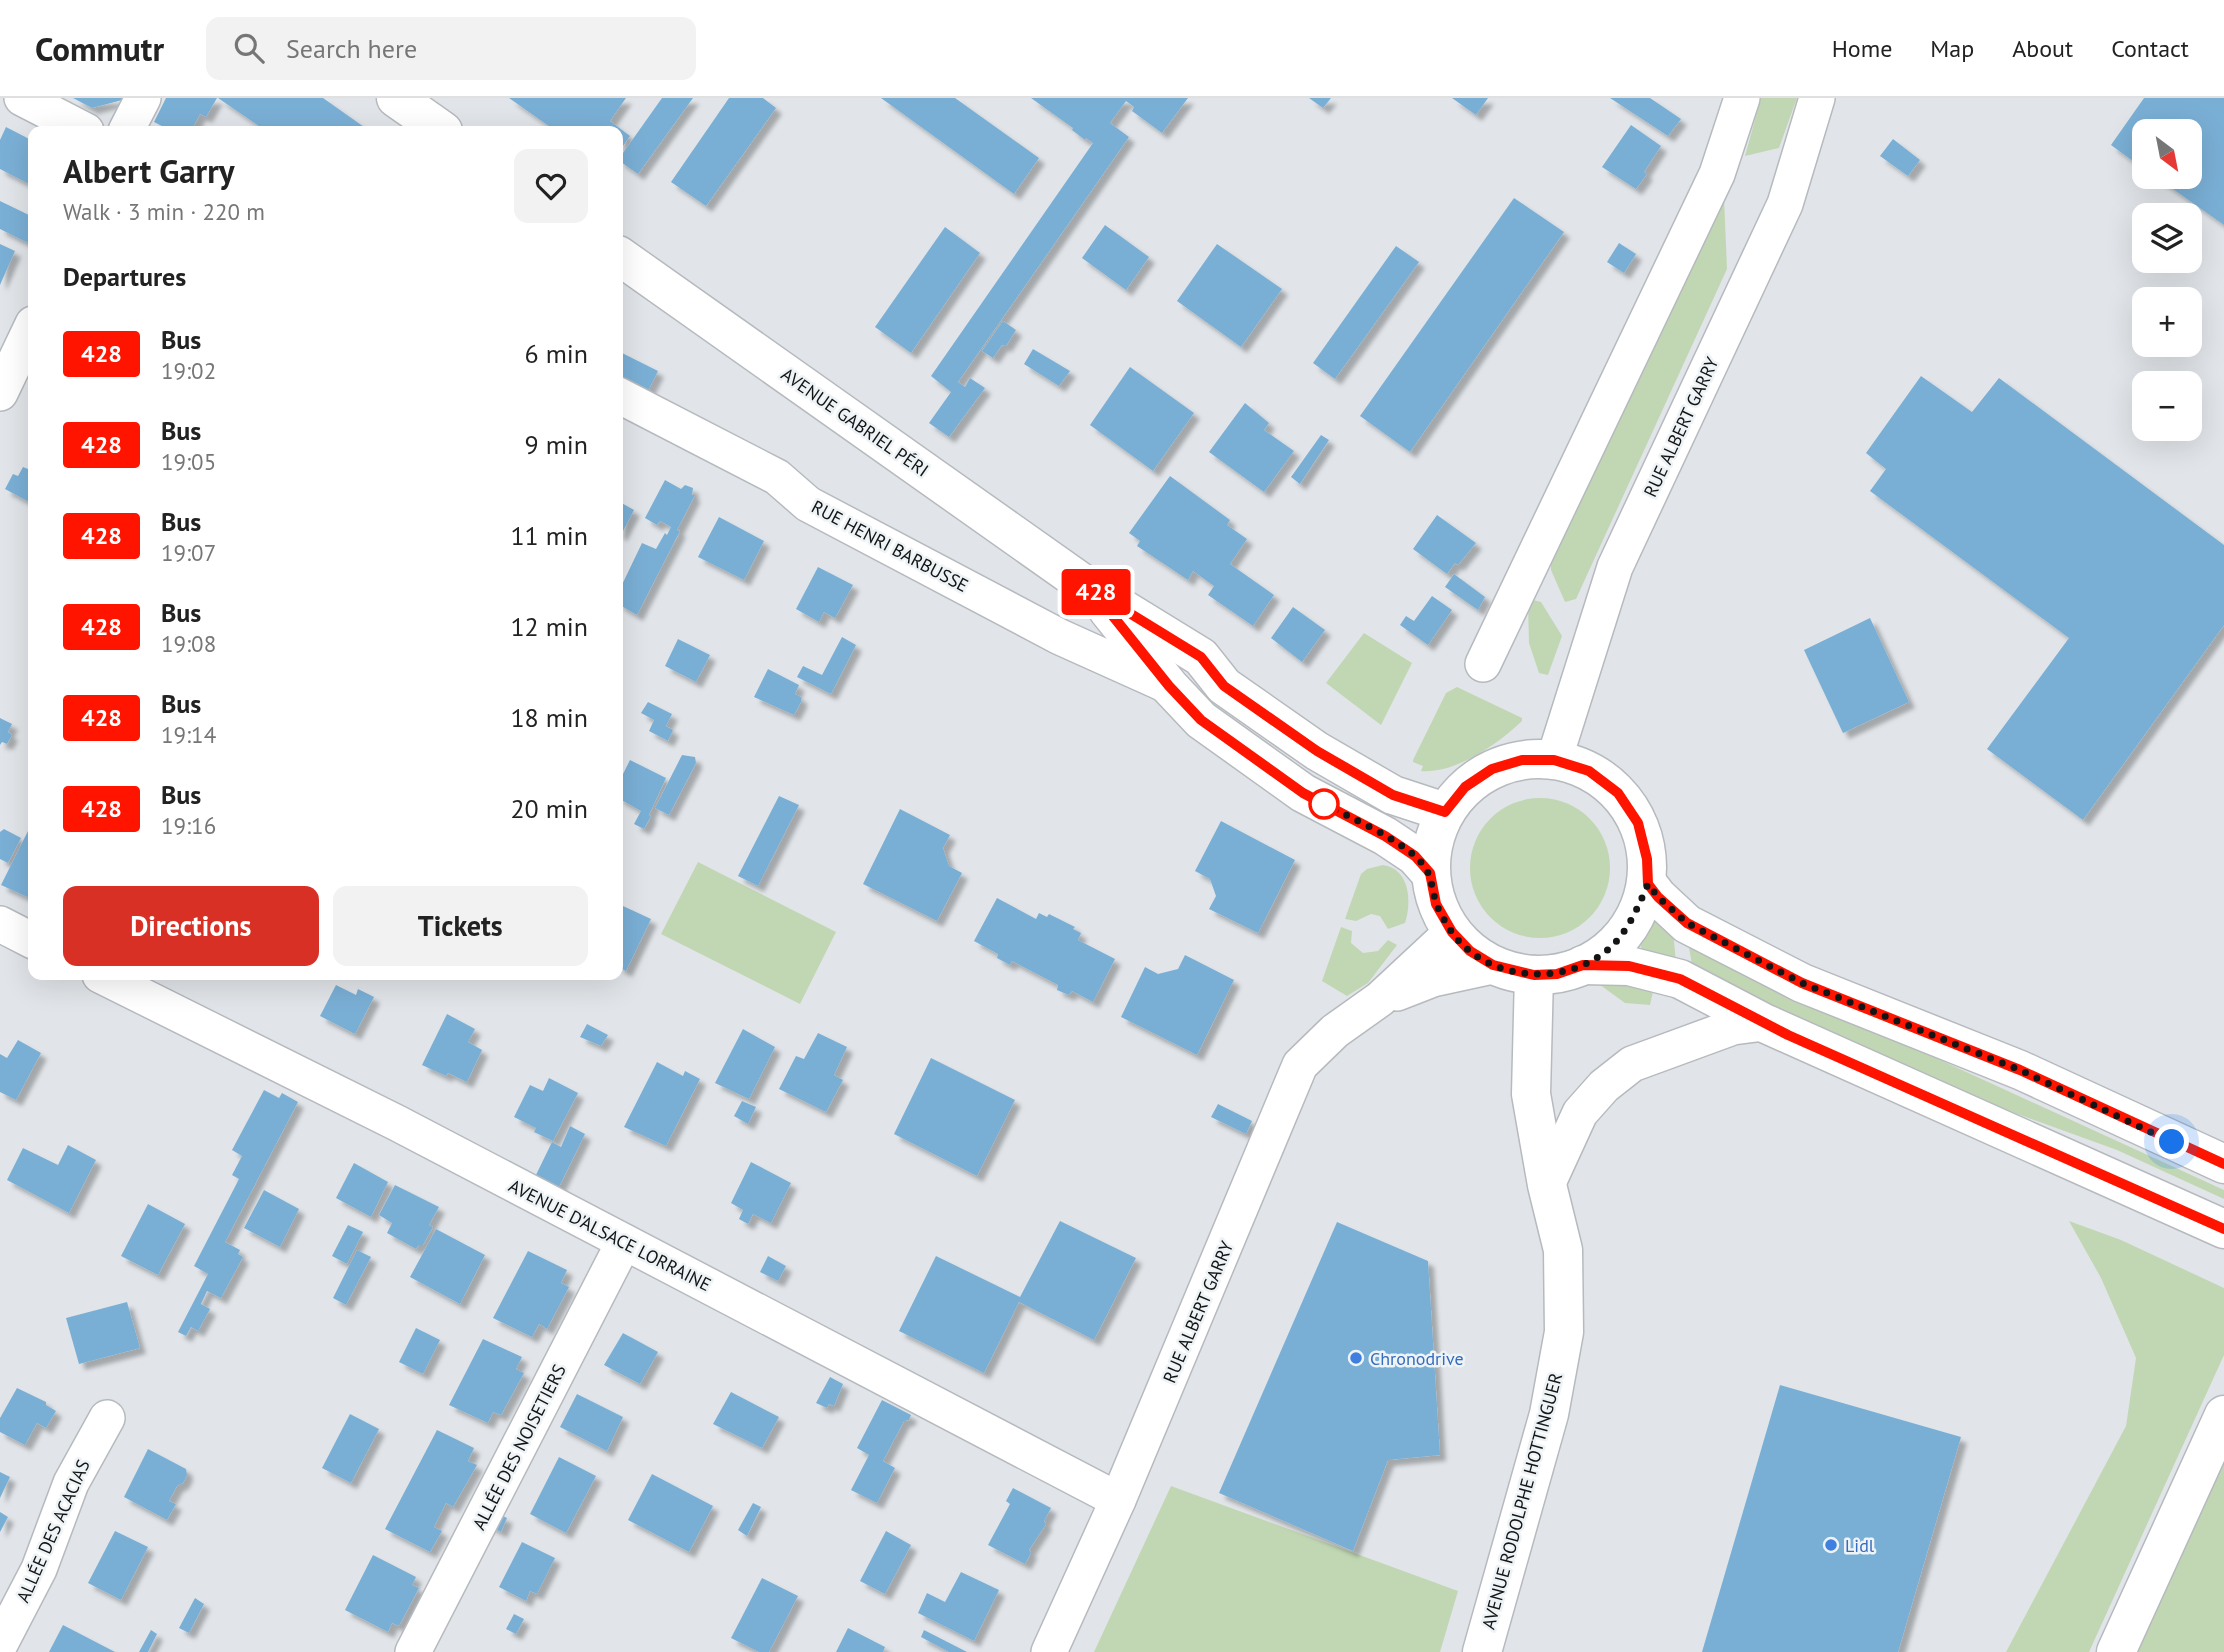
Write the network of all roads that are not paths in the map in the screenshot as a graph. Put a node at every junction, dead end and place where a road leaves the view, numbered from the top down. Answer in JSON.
{"nodes":[{"id":1,"x":22,"y":98,"type":"edge"},
{"id":2,"x":142,"y":98,"type":"edge"},
{"id":3,"x":396,"y":98,"type":"edge"},
{"id":4,"x":1742,"y":98,"type":"edge"},
{"id":5,"x":1817,"y":98,"type":"edge"},
{"id":6,"x":76,"y":126,"type":"edge"},
{"id":7,"x":128,"y":126,"type":"edge"},
{"id":8,"x":436,"y":126,"type":"edge"},
{"id":9,"x":623,"y":259,"type":"edge"},
{"id":10,"x":28,"y":334,"type":"edge"},
{"id":11,"x":0,"y":393,"type":"edge"},
{"id":12,"x":623,"y":398,"type":"edge"},
{"id":13,"x":1092,"y":590,"type":"junction"},
{"id":14,"x":1483,"y":664,"type":"dead end"},
{"id":15,"x":1169,"y":686,"type":"junction"},
{"id":16,"x":1554,"y":760,"type":"junction"},
{"id":17,"x":1445,"y":812,"type":"junction"},
{"id":18,"x":1430,"y":873,"type":"junction"},
{"id":19,"x":1648,"y":884,"type":"junction"},
{"id":20,"x":0,"y":924,"type":"edge"},
{"id":21,"x":1452,"y":932,"type":"junction"},
{"id":22,"x":28,"y":938,"type":"edge"},
{"id":23,"x":1493,"y":965,"type":"junction"},
{"id":24,"x":1583,"y":965,"type":"junction"},
{"id":25,"x":1534,"y":975,"type":"junction"},
{"id":26,"x":110,"y":980,"type":"edge"},
{"id":27,"x":1380,"y":999,"type":"junction"},
{"id":28,"x":1764,"y":1023,"type":"junction"},
{"id":29,"x":2224,"y":1164,"type":"edge"},
{"id":30,"x":1547,"y":1185,"type":"junction"},
{"id":31,"x":2224,"y":1229,"type":"edge"},
{"id":32,"x":624,"y":1242,"type":"junction"},
{"id":33,"x":2224,"y":1415,"type":"edge"},
{"id":34,"x":107,"y":1419,"type":"dead end"},
{"id":35,"x":1118,"y":1500,"type":"junction"},
{"id":36,"x":0,"y":1644,"type":"edge"},
{"id":37,"x":413,"y":1652,"type":"edge"},
{"id":38,"x":1049,"y":1652,"type":"edge"},
{"id":39,"x":1482,"y":1652,"type":"edge"},
{"id":40,"x":2116,"y":1652,"type":"edge"}],
"edges":[{"from":1,"to":6,"type":"street"},
{"from":2,"to":7,"type":"street"},
{"from":3,"to":8,"type":"main road"},
{"from":4,"to":14,"type":"street"},
{"from":5,"to":16,"type":"street","name":"RUE ALBERT GARRY"},
{"from":9,"to":13,"type":"main road","name":"AVENUE GABRIEL PÉRI"},
{"from":10,"to":11,"type":"street"},
{"from":12,"to":15,"type":"street","name":"RUE HENRI BARBUSSE"},
{"from":13,"to":15,"type":"main road","name":"AVENUE GABRIEL PÉRI"},
{"from":13,"to":17,"type":"main road","name":"AVENUE GABRIEL PÉRI"},
{"from":15,"to":18,"type":"main road","name":"AVENUE GABRIEL PÉRI"},
{"from":16,"to":17,"type":"main road"},
{"from":16,"to":19,"type":"main road"},
{"from":17,"to":18,"type":"main road"},
{"from":18,"to":21,"type":"main road"},
{"from":19,"to":24,"type":"main road"},
{"from":19,"to":29,"type":"main road"},
{"from":20,"to":22,"type":"street"},
{"from":21,"to":23,"type":"main road"},
{"from":21,"to":27,"type":"street","name":"RUE ALBERT GARRY"},
{"from":23,"to":25,"type":"main road"},
{"from":23,"to":27,"type":"street","name":"RUE ALBERT GARRY"},
{"from":24,"to":25,"type":"main road"},
{"from":24,"to":28,"type":"main road"},
{"from":25,"to":30,"type":"main road","name":"AVENUE RODOLPHE HOTTINGUER"},
{"from":26,"to":32,"type":"street","name":"AVENUE D'ALSACE LORRAINE"},
{"from":27,"to":35,"type":"street","name":"RUE ALBERT GARRY"},
{"from":28,"to":30,"type":"street"},
{"from":28,"to":31,"type":"main road"},
{"from":30,"to":39,"type":"main road","name":"AVENUE RODOLPHE HOTTINGUER"},
{"from":32,"to":35,"type":"street","name":"AVENUE D'ALSACE LORRAINE"},
{"from":32,"to":37,"type":"street","name":"ALLÉE DES NOISETIERS"},
{"from":33,"to":40,"type":"main road"},
{"from":34,"to":36,"type":"street","name":"ALLÉE DES ACACIAS"},
{"from":35,"to":38,"type":"street","name":"RUE ALBERT GARRY"}]}
